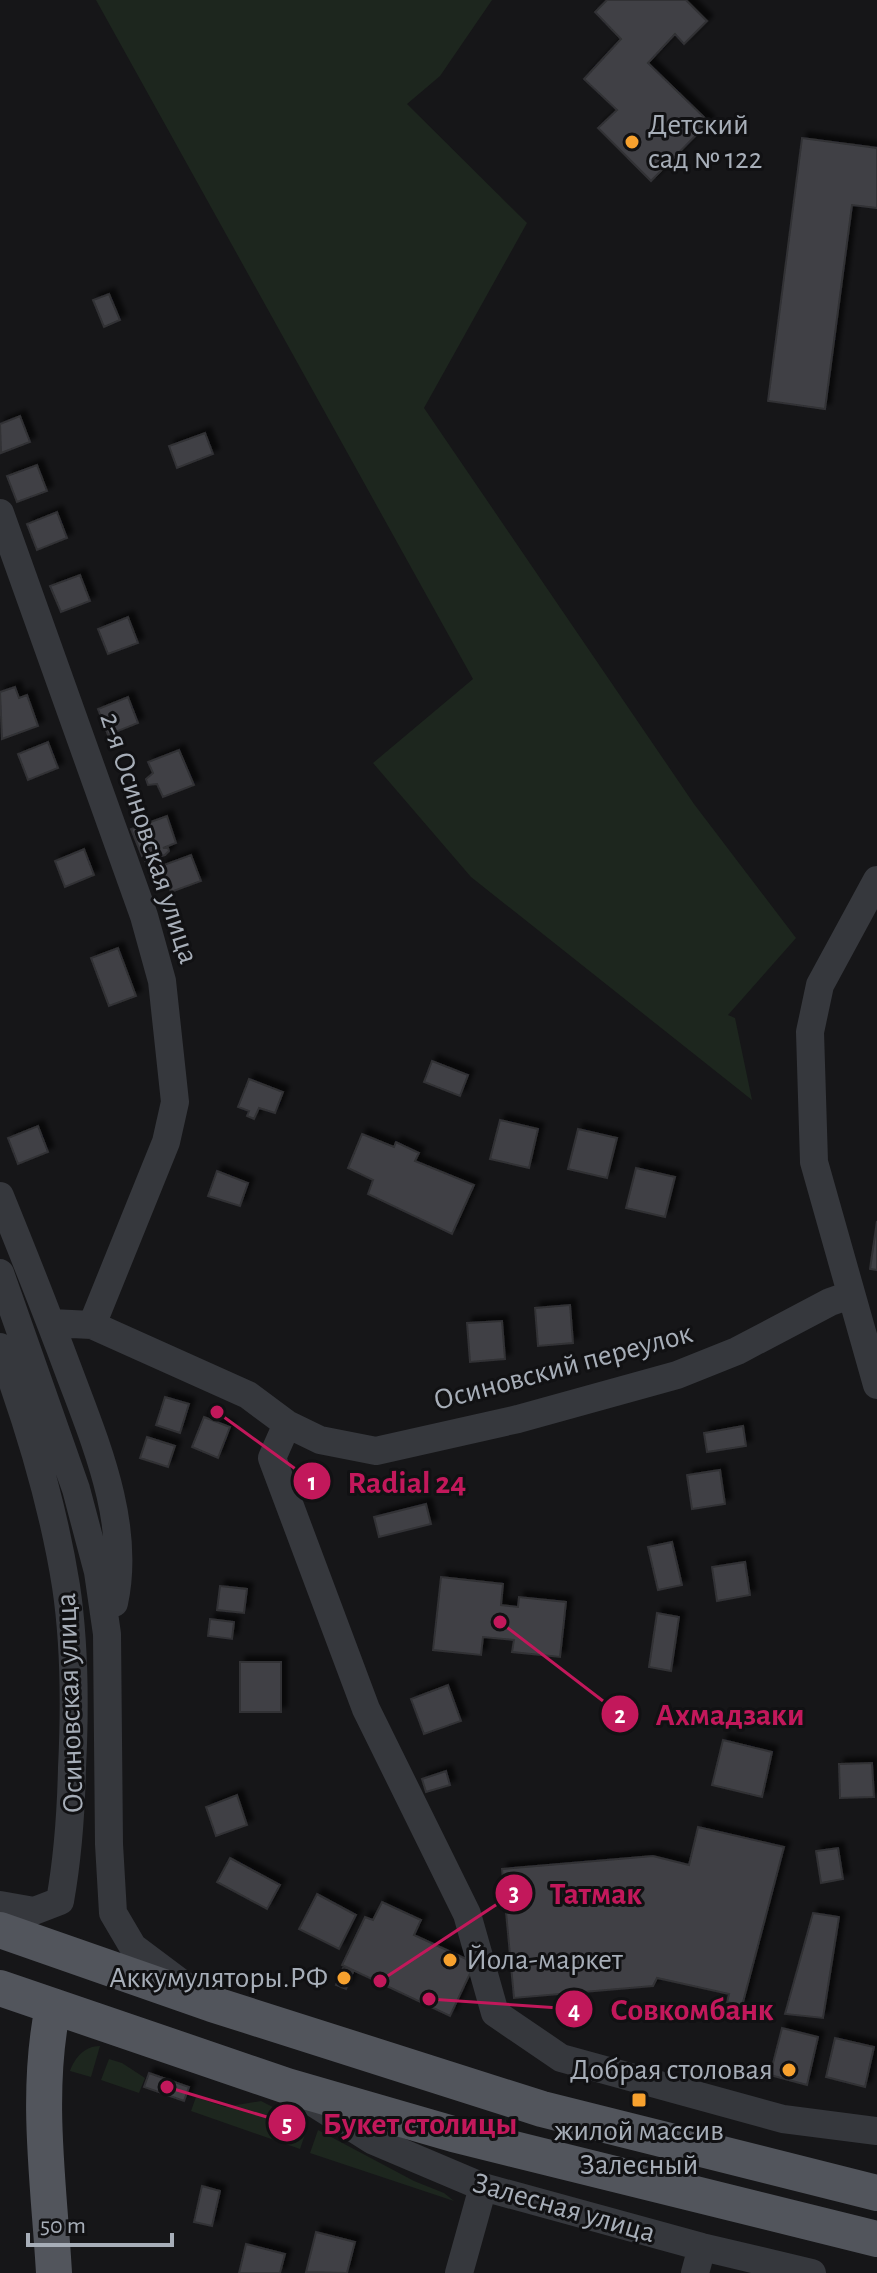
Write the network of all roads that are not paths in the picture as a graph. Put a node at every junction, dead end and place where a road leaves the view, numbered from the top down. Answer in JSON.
{"nodes":[{"id":1,"x":0,"y":513,"type":"edge"},
{"id":2,"x":877,"y":880,"type":"edge"},
{"id":3,"x":0,"y":1196,"type":"edge"},
{"id":4,"x":0,"y":1273,"type":"edge"},
{"id":5,"x":850,"y":1295,"type":"junction"},
{"id":6,"x":51,"y":1323,"type":"junction"},
{"id":7,"x":92,"y":1325,"type":"junction"},
{"id":8,"x":0,"y":1347,"type":"edge"},
{"id":9,"x":877,"y":1385,"type":"edge"},
{"id":10,"x":287,"y":1424,"type":"junction"},
{"id":11,"x":107,"y":1634,"type":"junction"},
{"id":12,"x":0,"y":1905,"type":"edge"},
{"id":13,"x":0,"y":1930,"type":"edge"},
{"id":14,"x":0,"y":1988,"type":"edge"},
{"id":15,"x":212,"y":2004,"type":"junction"},
{"id":16,"x":53,"y":2007,"type":"junction"},
{"id":17,"x":287,"y":2086,"type":"junction"},
{"id":18,"x":877,"y":2131,"type":"edge"},
{"id":19,"x":483,"y":2187,"type":"junction"},
{"id":20,"x":877,"y":2193,"type":"edge"},
{"id":21,"x":877,"y":2239,"type":"edge"},
{"id":22,"x":699,"y":2260,"type":"edge"},
{"id":23,"x":54,"y":2273,"type":"edge"},
{"id":24,"x":459,"y":2273,"type":"edge"},
{"id":25,"x":812,"y":2273,"type":"edge"}],
"edges":[{"from":1,"to":7,"type":"street","name":"2-я Осиновская улица"},
{"from":2,"to":5,"type":"street"},
{"from":3,"to":6,"type":"street"},
{"from":4,"to":11,"type":"street","name":"Осиновская улица"},
{"from":5,"to":9,"type":"street"},
{"from":5,"to":10,"type":"street","name":"Осиновский переулок"},
{"from":6,"to":7,"type":"street","name":"Осиновский переулок"},
{"from":6,"to":11,"type":"street"},
{"from":7,"to":10,"type":"street","name":"Осиновский переулок"},
{"from":8,"to":12,"type":"street","name":"Осиновская улица"},
{"from":10,"to":18,"type":"street"},
{"from":11,"to":15,"type":"street","name":"Осиновская улица"},
{"from":13,"to":15,"type":"main road"},
{"from":14,"to":16,"type":"main road","name":"Залесная улица"},
{"from":15,"to":20,"type":"main road"},
{"from":16,"to":17,"type":"main road","name":"Залесная улица"},
{"from":16,"to":23,"type":"main road"},
{"from":17,"to":19,"type":"street","name":"Залесная улица"},
{"from":17,"to":21,"type":"main road","name":"Залесная улица"},
{"from":19,"to":22,"type":"street","name":"Залесная улица"},
{"from":19,"to":24,"type":"street"},
{"from":22,"to":25,"type":"street","name":"Залесная улица"}]}
